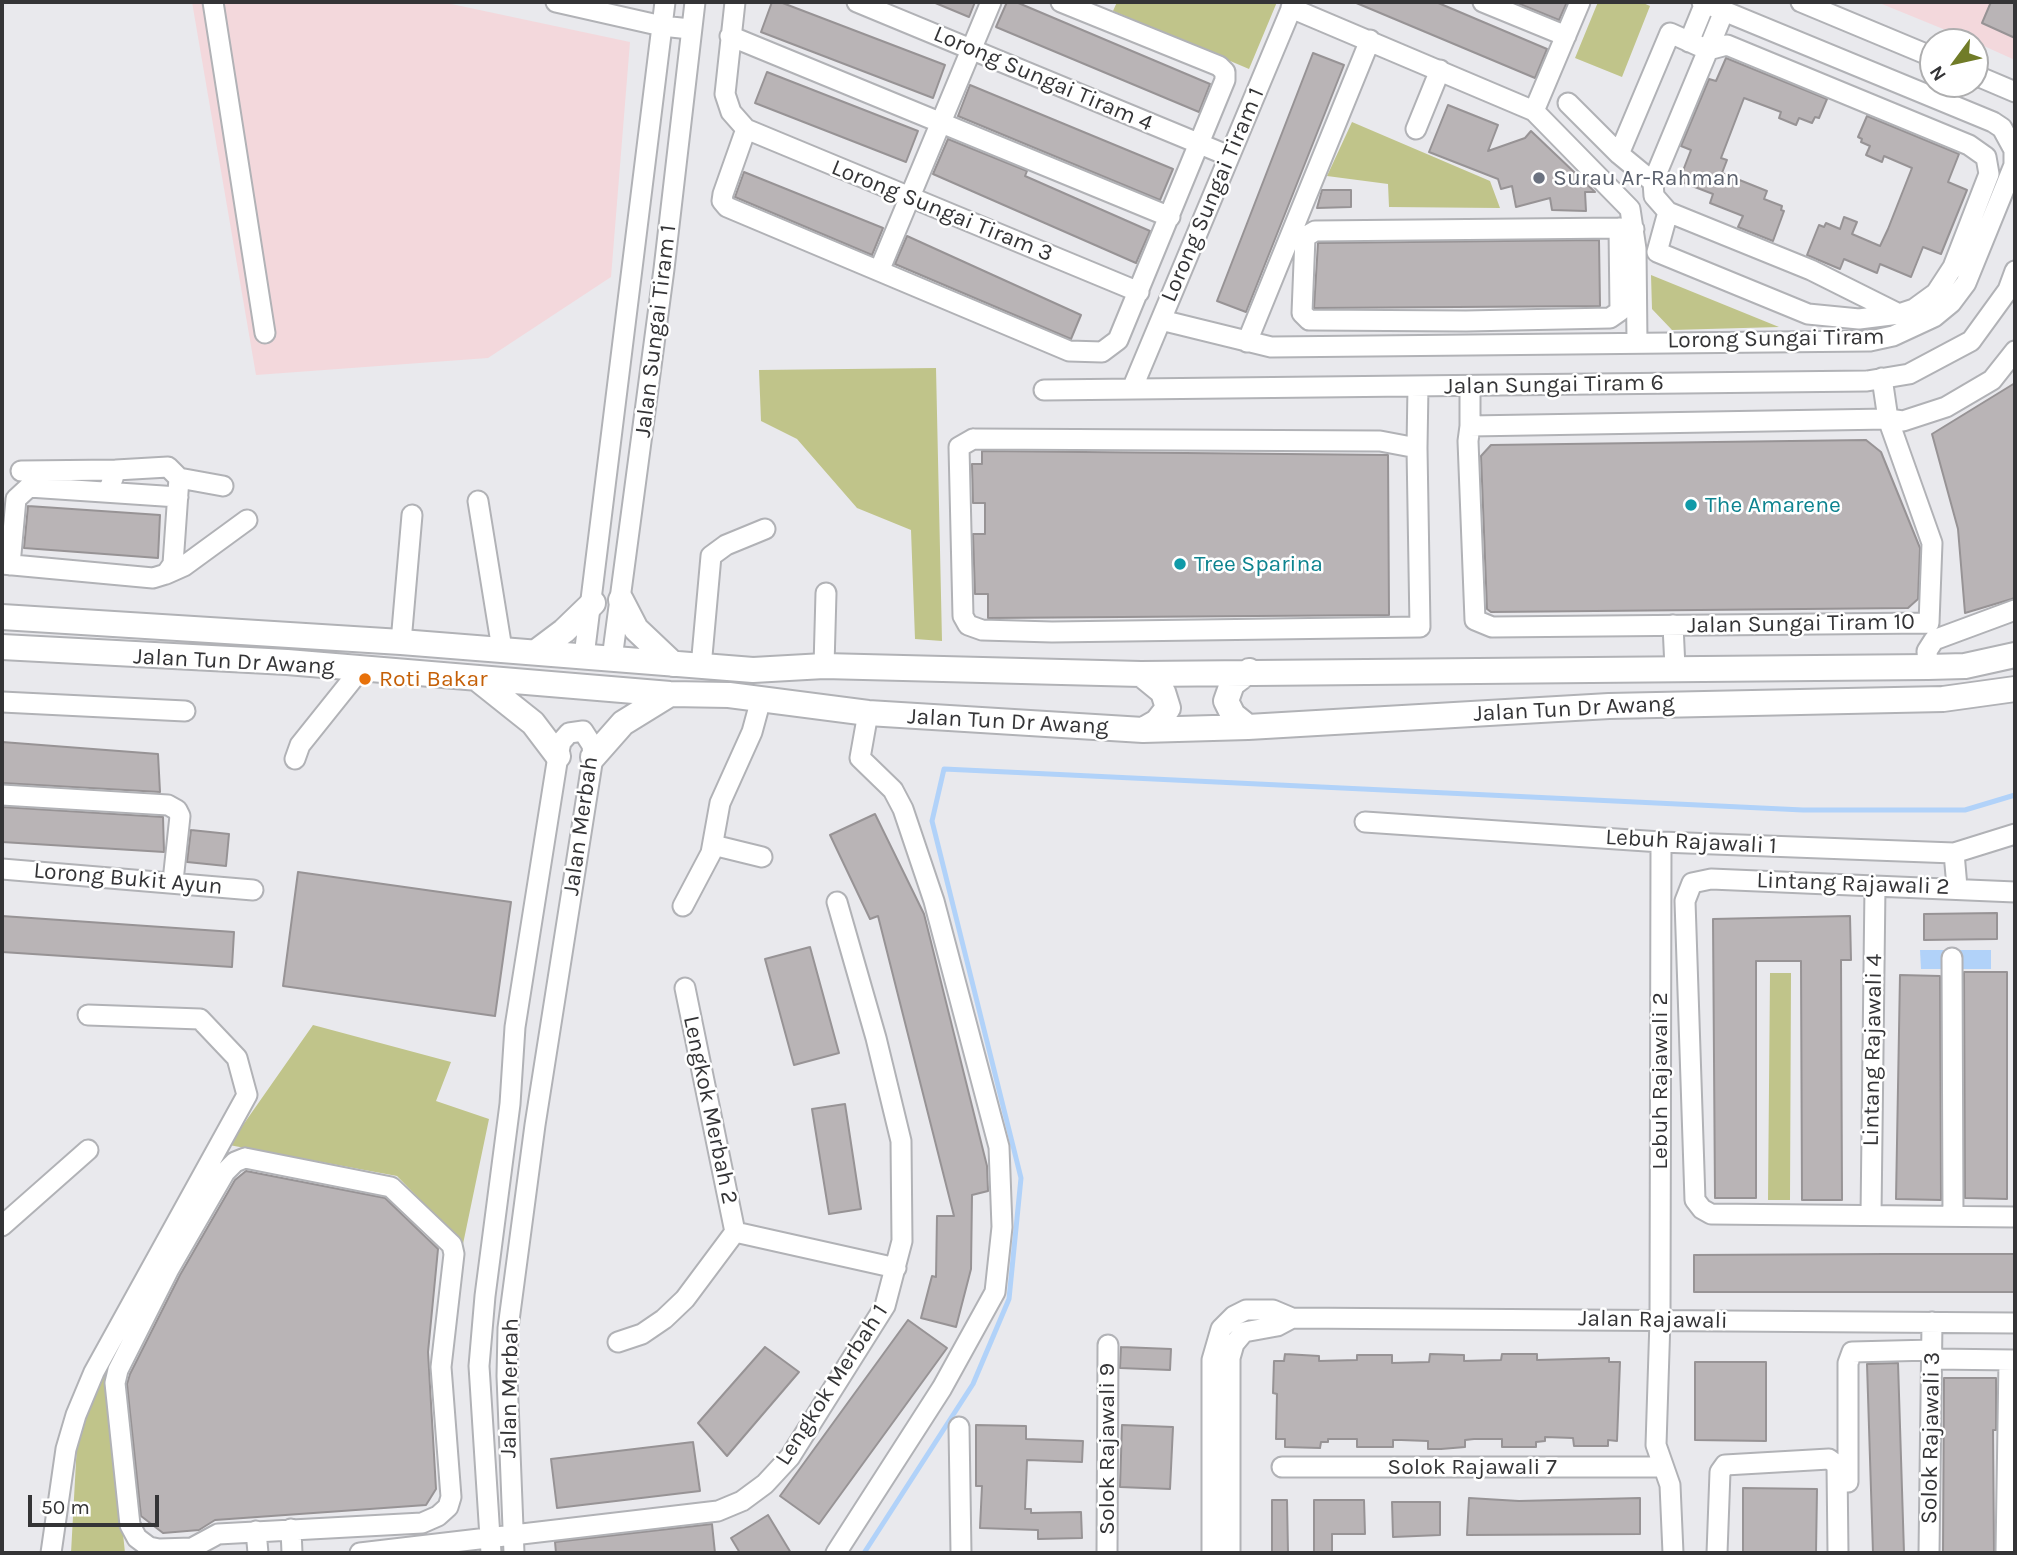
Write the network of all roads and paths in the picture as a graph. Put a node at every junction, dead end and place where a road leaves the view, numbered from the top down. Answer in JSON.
{"nodes":[{"id":1,"x":213,"y":2,"type":"edge"},
{"id":2,"x":556,"y":2,"type":"edge"},
{"id":3,"x":666,"y":2,"type":"edge"},
{"id":4,"x":695,"y":2,"type":"edge"},
{"id":5,"x":735,"y":2,"type":"edge"},
{"id":6,"x":857,"y":2,"type":"edge"},
{"id":7,"x":991,"y":2,"type":"edge"},
{"id":8,"x":1061,"y":2,"type":"edge"},
{"id":9,"x":1483,"y":2,"type":"edge"},
{"id":10,"x":1580,"y":2,"type":"edge"},
{"id":11,"x":1704,"y":2,"type":"edge"},
{"id":12,"x":1801,"y":2,"type":"edge"},
{"id":13,"x":1293,"y":5,"type":"edge"},
{"id":14,"x":622,"y":9,"type":"edge"},
{"id":15,"x":1724,"y":11,"type":"junction"},
{"id":16,"x":663,"y":26,"type":"junction"},
{"id":17,"x":690,"y":29,"type":"junction"},
{"id":18,"x":730,"y":36,"type":"junction"},
{"id":19,"x":1566,"y":36,"type":"junction"},
{"id":20,"x":1370,"y":40,"type":"junction"},
{"id":21,"x":1689,"y":42,"type":"junction"},
{"id":22,"x":972,"y":48,"type":"junction"},
{"id":23,"x":1708,"y":50,"type":"junction"},
{"id":24,"x":1919,"y":51,"type":"edge"},
{"id":25,"x":1440,"y":70,"type":"junction"},
{"id":26,"x":1989,"y":81,"type":"edge"},
{"id":27,"x":2015,"y":92,"type":"edge"},
{"id":28,"x":1568,"y":103,"type":"dead end"},
{"id":29,"x":1534,"y":111,"type":"junction"},
{"id":30,"x":941,"y":123,"type":"junction"},
{"id":31,"x":746,"y":129,"type":"junction"},
{"id":32,"x":1416,"y":129,"type":"dead end"},
{"id":33,"x":1200,"y":144,"type":"junction"},
{"id":34,"x":1619,"y":154,"type":"junction"},
{"id":35,"x":1229,"y":156,"type":"junction"},
{"id":36,"x":1653,"y":181,"type":"junction"},
{"id":37,"x":910,"y":198,"type":"junction"},
{"id":38,"x":1668,"y":212,"type":"junction"},
{"id":39,"x":1170,"y":217,"type":"junction"},
{"id":40,"x":1626,"y":229,"type":"junction"},
{"id":41,"x":879,"y":271,"type":"junction"},
{"id":42,"x":2015,"y":271,"type":"edge"},
{"id":43,"x":1139,"y":292,"type":"junction"},
{"id":44,"x":1899,"y":314,"type":"junction"},
{"id":45,"x":1161,"y":320,"type":"junction"},
{"id":46,"x":1466,"y":321,"type":"junction"},
{"id":47,"x":265,"y":333,"type":"dead end"},
{"id":48,"x":1247,"y":342,"type":"junction"},
{"id":49,"x":1636,"y":342,"type":"junction"},
{"id":50,"x":1468,"y":344,"type":"junction"},
{"id":51,"x":2015,"y":351,"type":"edge"},
{"id":52,"x":1882,"y":379,"type":"junction"},
{"id":53,"x":1418,"y":386,"type":"junction"},
{"id":54,"x":1470,"y":386,"type":"junction"},
{"id":55,"x":1132,"y":389,"type":"junction"},
{"id":56,"x":1044,"y":390,"type":"dead end"},
{"id":57,"x":1888,"y":419,"type":"junction"},
{"id":58,"x":1470,"y":426,"type":"junction"},
{"id":59,"x":1417,"y":448,"type":"junction"},
{"id":60,"x":116,"y":470,"type":"junction"},
{"id":61,"x":22,"y":471,"type":"dead end"},
{"id":62,"x":223,"y":486,"type":"dead end"},
{"id":63,"x":179,"y":487,"type":"junction"},
{"id":64,"x":108,"y":492,"type":"junction"},
{"id":65,"x":478,"y":501,"type":"dead end"},
{"id":66,"x":412,"y":515,"type":"dead end"},
{"id":67,"x":247,"y":520,"type":"dead end"},
{"id":68,"x":765,"y":529,"type":"dead end"},
{"id":69,"x":6,"y":565,"type":"edge"},
{"id":70,"x":166,"y":574,"type":"junction"},
{"id":71,"x":826,"y":593,"type":"dead end"},
{"id":72,"x":621,"y":600,"type":"junction"},
{"id":73,"x":593,"y":603,"type":"junction"},
{"id":74,"x":2015,"y":610,"type":"edge"},
{"id":75,"x":2,"y":617,"type":"edge"},
{"id":76,"x":1673,"y":625,"type":"junction"},
{"id":77,"x":401,"y":642,"type":"junction"},
{"id":78,"x":2,"y":648,"type":"edge"},
{"id":79,"x":502,"y":649,"type":"junction"},
{"id":80,"x":536,"y":652,"type":"junction"},
{"id":81,"x":2015,"y":655,"type":"edge"},
{"id":82,"x":584,"y":656,"type":"junction"},
{"id":83,"x":612,"y":659,"type":"junction"},
{"id":84,"x":673,"y":664,"type":"junction"},
{"id":85,"x":824,"y":666,"type":"junction"},
{"id":86,"x":701,"y":667,"type":"junction"},
{"id":87,"x":1928,"y":667,"type":"junction"},
{"id":88,"x":1675,"y":668,"type":"junction"},
{"id":89,"x":360,"y":670,"type":"junction"},
{"id":90,"x":1249,"y":671,"type":"junction"},
{"id":91,"x":1141,"y":674,"type":"junction"},
{"id":92,"x":479,"y":680,"type":"junction"},
{"id":93,"x":2015,"y":689,"type":"edge"},
{"id":94,"x":670,"y":694,"type":"junction"},
{"id":95,"x":761,"y":699,"type":"junction"},
{"id":96,"x":2,"y":702,"type":"edge"},
{"id":97,"x":185,"y":711,"type":"dead end"},
{"id":98,"x":867,"y":713,"type":"junction"},
{"id":99,"x":1248,"y":727,"type":"junction"},
{"id":100,"x":1143,"y":730,"type":"junction"},
{"id":101,"x":558,"y":756,"type":"junction"},
{"id":102,"x":593,"y":757,"type":"junction"},
{"id":103,"x":295,"y":759,"type":"dead end"},
{"id":104,"x":2,"y":795,"type":"edge"},
{"id":105,"x":1365,"y":822,"type":"dead end"},
{"id":106,"x":2015,"y":834,"type":"edge"},
{"id":107,"x":1661,"y":842,"type":"junction"},
{"id":108,"x":713,"y":845,"type":"junction"},
{"id":109,"x":1954,"y":853,"type":"junction"},
{"id":110,"x":762,"y":857,"type":"dead end"},
{"id":111,"x":2,"y":869,"type":"edge"},
{"id":112,"x":173,"y":881,"type":"junction"},
{"id":113,"x":1875,"y":886,"type":"junction"},
{"id":114,"x":1957,"y":887,"type":"junction"},
{"id":115,"x":253,"y":890,"type":"dead end"},
{"id":116,"x":2015,"y":892,"type":"edge"},
{"id":117,"x":837,"y":902,"type":"dead end"},
{"id":118,"x":683,"y":906,"type":"dead end"},
{"id":119,"x":1952,"y":958,"type":"dead end"},
{"id":120,"x":685,"y":988,"type":"dead end"},
{"id":121,"x":88,"y":1015,"type":"dead end"},
{"id":122,"x":88,"y":1150,"type":"dead end"},
{"id":123,"x":1871,"y":1215,"type":"junction"},
{"id":124,"x":1952,"y":1216,"type":"junction"},
{"id":125,"x":2015,"y":1217,"type":"edge"},
{"id":126,"x":2,"y":1226,"type":"edge"},
{"id":127,"x":736,"y":1232,"type":"junction"},
{"id":128,"x":896,"y":1268,"type":"junction"},
{"id":129,"x":1292,"y":1318,"type":"junction"},
{"id":130,"x":1660,"y":1320,"type":"junction"},
{"id":131,"x":1932,"y":1322,"type":"junction"},
{"id":132,"x":2015,"y":1323,"type":"edge"},
{"id":133,"x":618,"y":1342,"type":"dead end"},
{"id":134,"x":1108,"y":1345,"type":"dead end"},
{"id":135,"x":1932,"y":1355,"type":"junction"},
{"id":136,"x":2012,"y":1360,"type":"edge"},
{"id":137,"x":959,"y":1427,"type":"dead end"},
{"id":138,"x":1282,"y":1467,"type":"dead end"},
{"id":139,"x":1662,"y":1467,"type":"junction"},
{"id":140,"x":291,"y":1529,"type":"junction"},
{"id":141,"x":256,"y":1531,"type":"junction"},
{"id":142,"x":512,"y":1544,"type":"edge"},
{"id":143,"x":490,"y":1547,"type":"edge"},
{"id":144,"x":51,"y":1553,"type":"edge"},
{"id":145,"x":258,"y":1553,"type":"edge"},
{"id":146,"x":292,"y":1553,"type":"edge"},
{"id":147,"x":360,"y":1553,"type":"edge"},
{"id":148,"x":836,"y":1553,"type":"edge"},
{"id":149,"x":961,"y":1553,"type":"edge"},
{"id":150,"x":1107,"y":1553,"type":"edge"},
{"id":151,"x":1212,"y":1553,"type":"edge"},
{"id":152,"x":1230,"y":1553,"type":"edge"},
{"id":153,"x":1673,"y":1553,"type":"edge"},
{"id":154,"x":1717,"y":1553,"type":"edge"},
{"id":155,"x":1838,"y":1553,"type":"edge"},
{"id":156,"x":1847,"y":1553,"type":"edge"},
{"id":157,"x":1929,"y":1553,"type":"edge"},
{"id":158,"x":2006,"y":1553,"type":"edge"}],
"edges":[{"from":1,"to":47,"type":"street"},
{"from":2,"to":14,"type":"street"},
{"from":3,"to":16,"type":"street","name":"Jalan Sungai Tiram 1"},
{"from":4,"to":17,"type":"street","name":"Jalan Sungai Tiram 1"},
{"from":5,"to":18,"type":"street"},
{"from":6,"to":22,"type":"street","name":"Lorong Sungai Tiram 4"},
{"from":7,"to":22,"type":"street"},
{"from":8,"to":33,"type":"street"},
{"from":9,"to":19,"type":"street"},
{"from":10,"to":19,"type":"street"},
{"from":11,"to":15,"type":"street","name":"Lorong Sungai Tiram"},
{"from":11,"to":21,"type":"street"},
{"from":12,"to":24,"type":"street"},
{"from":13,"to":20,"type":"street"},
{"from":13,"to":35,"type":"street","name":"Lorong Sungai Tiram 1"},
{"from":14,"to":16,"type":"street"},
{"from":15,"to":23,"type":"street"},
{"from":15,"to":49,"type":"street","name":"Lorong Sungai Tiram"},
{"from":16,"to":17,"type":"street"},
{"from":16,"to":73,"type":"street","name":"Jalan Sungai Tiram 1"},
{"from":17,"to":72,"type":"street","name":"Jalan Sungai Tiram 1"},
{"from":18,"to":30,"type":"street"},
{"from":18,"to":31,"type":"street"},
{"from":19,"to":29,"type":"street"},
{"from":20,"to":25,"type":"street"},
{"from":20,"to":48,"type":"street"},
{"from":21,"to":23,"type":"street"},
{"from":21,"to":34,"type":"street"},
{"from":22,"to":30,"type":"street"},
{"from":22,"to":33,"type":"street","name":"Lorong Sungai Tiram 4"},
{"from":23,"to":36,"type":"street"},
{"from":23,"to":44,"type":"street"},
{"from":25,"to":29,"type":"street"},
{"from":25,"to":32,"type":"street"},
{"from":26,"to":27,"type":"street"},
{"from":28,"to":34,"type":"street"},
{"from":29,"to":40,"type":"street"},
{"from":30,"to":37,"type":"street"},
{"from":30,"to":39,"type":"street"},
{"from":31,"to":37,"type":"street","name":"Lorong Sungai Tiram 3"},
{"from":31,"to":41,"type":"street"},
{"from":33,"to":35,"type":"street","name":"Lorong Sungai Tiram 4"},
{"from":33,"to":39,"type":"street"},
{"from":34,"to":36,"type":"street"},
{"from":35,"to":45,"type":"street","name":"Lorong Sungai Tiram 1"},
{"from":36,"to":38,"type":"street"},
{"from":37,"to":41,"type":"street"},
{"from":37,"to":43,"type":"street","name":"Lorong Sungai Tiram 3"},
{"from":38,"to":44,"type":"street"},
{"from":38,"to":44,"type":"street"},
{"from":39,"to":43,"type":"street"},
{"from":40,"to":46,"type":"street"},
{"from":40,"to":46,"type":"street"},
{"from":40,"to":49,"type":"street"},
{"from":41,"to":43,"type":"street"},
{"from":42,"to":52,"type":"street","name":"Jalan Sungai Tiram 6"},
{"from":45,"to":48,"type":"street","name":"Lorong Sungai Tiram"},
{"from":45,"to":55,"type":"street","name":"Lorong Sungai Tiram 1"},
{"from":46,"to":50,"type":"street"},
{"from":48,"to":50,"type":"street","name":"Lorong Sungai Tiram"},
{"from":49,"to":50,"type":"street","name":"Lorong Sungai Tiram"},
{"from":51,"to":57,"type":"street"},
{"from":52,"to":54,"type":"street","name":"Jalan Sungai Tiram 6"},
{"from":52,"to":57,"type":"street"},
{"from":53,"to":54,"type":"street","name":"Jalan Sungai Tiram 6"},
{"from":53,"to":55,"type":"street","name":"Jalan Sungai Tiram 6"},
{"from":53,"to":59,"type":"street"},
{"from":54,"to":58,"type":"street"},
{"from":55,"to":56,"type":"street","name":"Jalan Sungai Tiram 6"},
{"from":57,"to":58,"type":"street"},
{"from":57,"to":76,"type":"street","name":"Jalan Sungai Tiram 10"},
{"from":58,"to":76,"type":"street"},
{"from":59,"to":59,"type":"street"},
{"from":60,"to":61,"type":"street"},
{"from":60,"to":63,"type":"street"},
{"from":60,"to":64,"type":"street"},
{"from":62,"to":63,"type":"street"},
{"from":63,"to":64,"type":"street"},
{"from":63,"to":70,"type":"street"},
{"from":64,"to":69,"type":"street"},
{"from":65,"to":79,"type":"street"},
{"from":66,"to":77,"type":"street"},
{"from":67,"to":70,"type":"street"},
{"from":68,"to":86,"type":"street"},
{"from":69,"to":70,"type":"street"},
{"from":71,"to":85,"type":"street"},
{"from":72,"to":83,"type":"street","name":"Jalan Sungai Tiram 1"},
{"from":72,"to":84,"type":"main road"},
{"from":73,"to":80,"type":"main road"},
{"from":73,"to":82,"type":"street","name":"Jalan Sungai Tiram 1"},
{"from":74,"to":87,"type":"street"},
{"from":75,"to":77,"type":"main road","name":"Jalan Tun Dr Awang"},
{"from":76,"to":88,"type":"street"},
{"from":77,"to":79,"type":"main road","name":"Jalan Tun Dr Awang"},
{"from":78,"to":89,"type":"main road","name":"Jalan Tun Dr Awang"},
{"from":79,"to":80,"type":"main road","name":"Jalan Tun Dr Awang"},
{"from":80,"to":82,"type":"main road","name":"Jalan Tun Dr Awang"},
{"from":81,"to":87,"type":"main road","name":"Jalan Tun Dr Awang"},
{"from":82,"to":83,"type":"main road","name":"Jalan Tun Dr Awang"},
{"from":83,"to":84,"type":"main road","name":"Jalan Tun Dr Awang"},
{"from":84,"to":86,"type":"main road","name":"Jalan Tun Dr Awang"},
{"from":85,"to":86,"type":"main road","name":"Jalan Tun Dr Awang"},
{"from":85,"to":91,"type":"main road","name":"Jalan Tun Dr Awang"},
{"from":87,"to":88,"type":"main road","name":"Jalan Tun Dr Awang"},
{"from":88,"to":90,"type":"main road","name":"Jalan Tun Dr Awang"},
{"from":89,"to":92,"type":"main road","name":"Jalan Tun Dr Awang"},
{"from":89,"to":103,"type":"street"},
{"from":90,"to":91,"type":"main road","name":"Jalan Tun Dr Awang"},
{"from":90,"to":99,"type":"main road"},
{"from":91,"to":100,"type":"main road"},
{"from":92,"to":94,"type":"main road","name":"Jalan Tun Dr Awang"},
{"from":92,"to":101,"type":"main road"},
{"from":93,"to":99,"type":"main road","name":"Jalan Tun Dr Awang"},
{"from":94,"to":95,"type":"main road","name":"Jalan Tun Dr Awang"},
{"from":94,"to":102,"type":"main road"},
{"from":95,"to":98,"type":"main road","name":"Jalan Tun Dr Awang"},
{"from":95,"to":108,"type":"street"},
{"from":96,"to":97,"type":"street"},
{"from":98,"to":100,"type":"main road","name":"Jalan Tun Dr Awang"},
{"from":98,"to":148,"type":"street"},
{"from":99,"to":100,"type":"main road","name":"Jalan Tun Dr Awang"},
{"from":101,"to":102,"type":"street","name":"Jalan Merbah"},
{"from":101,"to":143,"type":"street","name":"Jalan Merbah"},
{"from":102,"to":142,"type":"street","name":"Jalan Merbah"},
{"from":104,"to":112,"type":"street"},
{"from":105,"to":107,"type":"street","name":"Lebuh Rajawali 1"},
{"from":106,"to":109,"type":"street","name":"Lebuh Rajawali 1"},
{"from":107,"to":109,"type":"street","name":"Lebuh Rajawali 1"},
{"from":107,"to":130,"type":"street","name":"Lebuh Rajawali 2"},
{"from":108,"to":110,"type":"street"},
{"from":108,"to":118,"type":"street"},
{"from":109,"to":114,"type":"street"},
{"from":111,"to":112,"type":"street","name":"Lorong Bukit Ayun"},
{"from":112,"to":115,"type":"street","name":"Lorong Bukit Ayun"},
{"from":113,"to":114,"type":"street","name":"Lintang Rajawali 2"},
{"from":113,"to":123,"type":"street","name":"Lintang Rajawali 4"},
{"from":113,"to":123,"type":"street","name":"Lintang Rajawali 2"},
{"from":114,"to":116,"type":"street","name":"Lintang Rajawali 2"},
{"from":117,"to":128,"type":"street","name":"Lengkok Merbah 1"},
{"from":119,"to":124,"type":"street"},
{"from":120,"to":127,"type":"street","name":"Lengkok Merbah 2"},
{"from":121,"to":144,"type":"street"},
{"from":122,"to":126,"type":"street"},
{"from":123,"to":124,"type":"street"},
{"from":124,"to":125,"type":"street"},
{"from":127,"to":128,"type":"street","name":"Lengkok Merbah 2"},
{"from":127,"to":133,"type":"street","name":"Lengkok Merbah 2"},
{"from":128,"to":142,"type":"street","name":"Lengkok Merbah 1"},
{"from":129,"to":130,"type":"street","name":"Jalan Rajawali"},
{"from":129,"to":151,"type":"street","name":"Jalan Rajawali"},
{"from":129,"to":152,"type":"street","name":"Jalan Rajawali"},
{"from":130,"to":131,"type":"street","name":"Jalan Rajawali"},
{"from":130,"to":139,"type":"street","name":"Lebuh Rajawali 2"},
{"from":131,"to":132,"type":"street","name":"Jalan Rajawali"},
{"from":131,"to":135,"type":"street","name":"Solok Rajawali 3"},
{"from":134,"to":150,"type":"street","name":"Solok Rajawali 9"},
{"from":135,"to":136,"type":"street"},
{"from":135,"to":156,"type":"street"},
{"from":135,"to":157,"type":"street","name":"Solok Rajawali 3"},
{"from":136,"to":158,"type":"street"},
{"from":137,"to":149,"type":"street"},
{"from":138,"to":139,"type":"street","name":"Solok Rajawali 7"},
{"from":139,"to":153,"type":"street","name":"Lebuh Rajawali 2"},
{"from":140,"to":141,"type":"street"},
{"from":140,"to":141,"type":"street"},
{"from":140,"to":146,"type":"street"},
{"from":141,"to":145,"type":"street"},
{"from":142,"to":143,"type":"street","name":"Lengkok Merbah 1"},
{"from":143,"to":147,"type":"street","name":"Lengkok Merbah 1"},
{"from":154,"to":155,"type":"street"}]}
